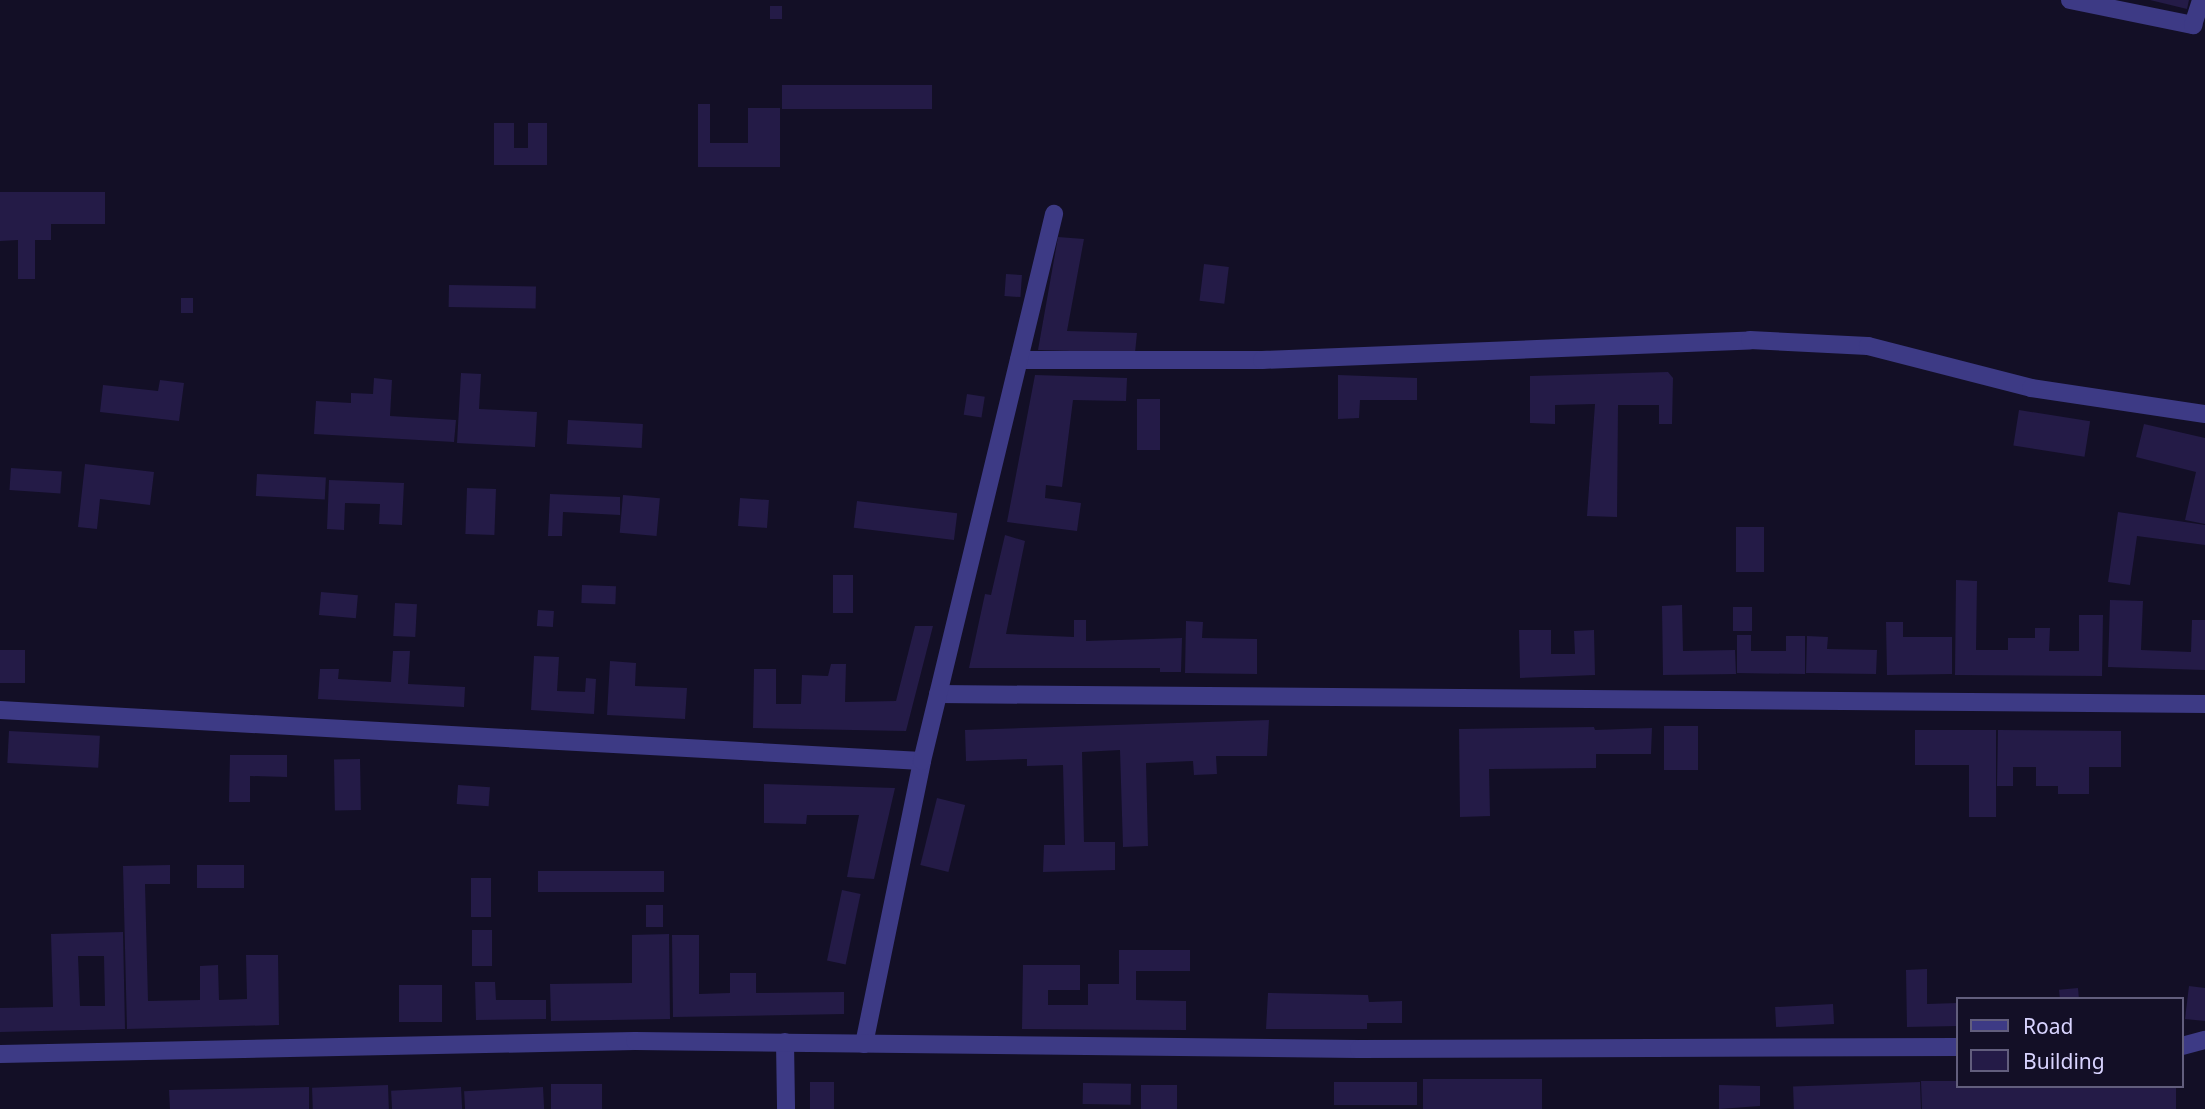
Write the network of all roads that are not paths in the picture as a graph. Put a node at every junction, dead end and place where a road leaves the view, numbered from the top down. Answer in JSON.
{"nodes":[{"id":1,"x":2070,"y":0,"type":"edge"},
{"id":2,"x":2201,"y":0,"type":"edge"},
{"id":3,"x":1054,"y":214,"type":"dead end"},
{"id":4,"x":1019,"y":360,"type":"junction"},
{"id":5,"x":2205,"y":414,"type":"edge"},
{"id":6,"x":938,"y":694,"type":"junction"},
{"id":7,"x":2205,"y":704,"type":"edge"},
{"id":8,"x":0,"y":710,"type":"edge"},
{"id":9,"x":922,"y":761,"type":"junction"},
{"id":10,"x":2205,"y":1040,"type":"edge"},
{"id":11,"x":785,"y":1042,"type":"junction"},
{"id":12,"x":864,"y":1044,"type":"junction"},
{"id":13,"x":2184,"y":1045,"type":"edge"},
{"id":14,"x":1956,"y":1047,"type":"edge"},
{"id":15,"x":0,"y":1054,"type":"edge"},
{"id":16,"x":786,"y":1109,"type":"edge"}],
"edges":[{"from":1,"to":2,"type":"street"},
{"from":3,"to":4,"type":"street"},
{"from":4,"to":5,"type":"street"},
{"from":4,"to":6,"type":"street"},
{"from":6,"to":7,"type":"street"},
{"from":6,"to":9,"type":"street"},
{"from":8,"to":9,"type":"street"},
{"from":9,"to":12,"type":"street"},
{"from":10,"to":13,"type":"street"},
{"from":11,"to":12,"type":"street"},
{"from":11,"to":15,"type":"street"},
{"from":11,"to":16,"type":"street"},
{"from":12,"to":14,"type":"street"}]}
